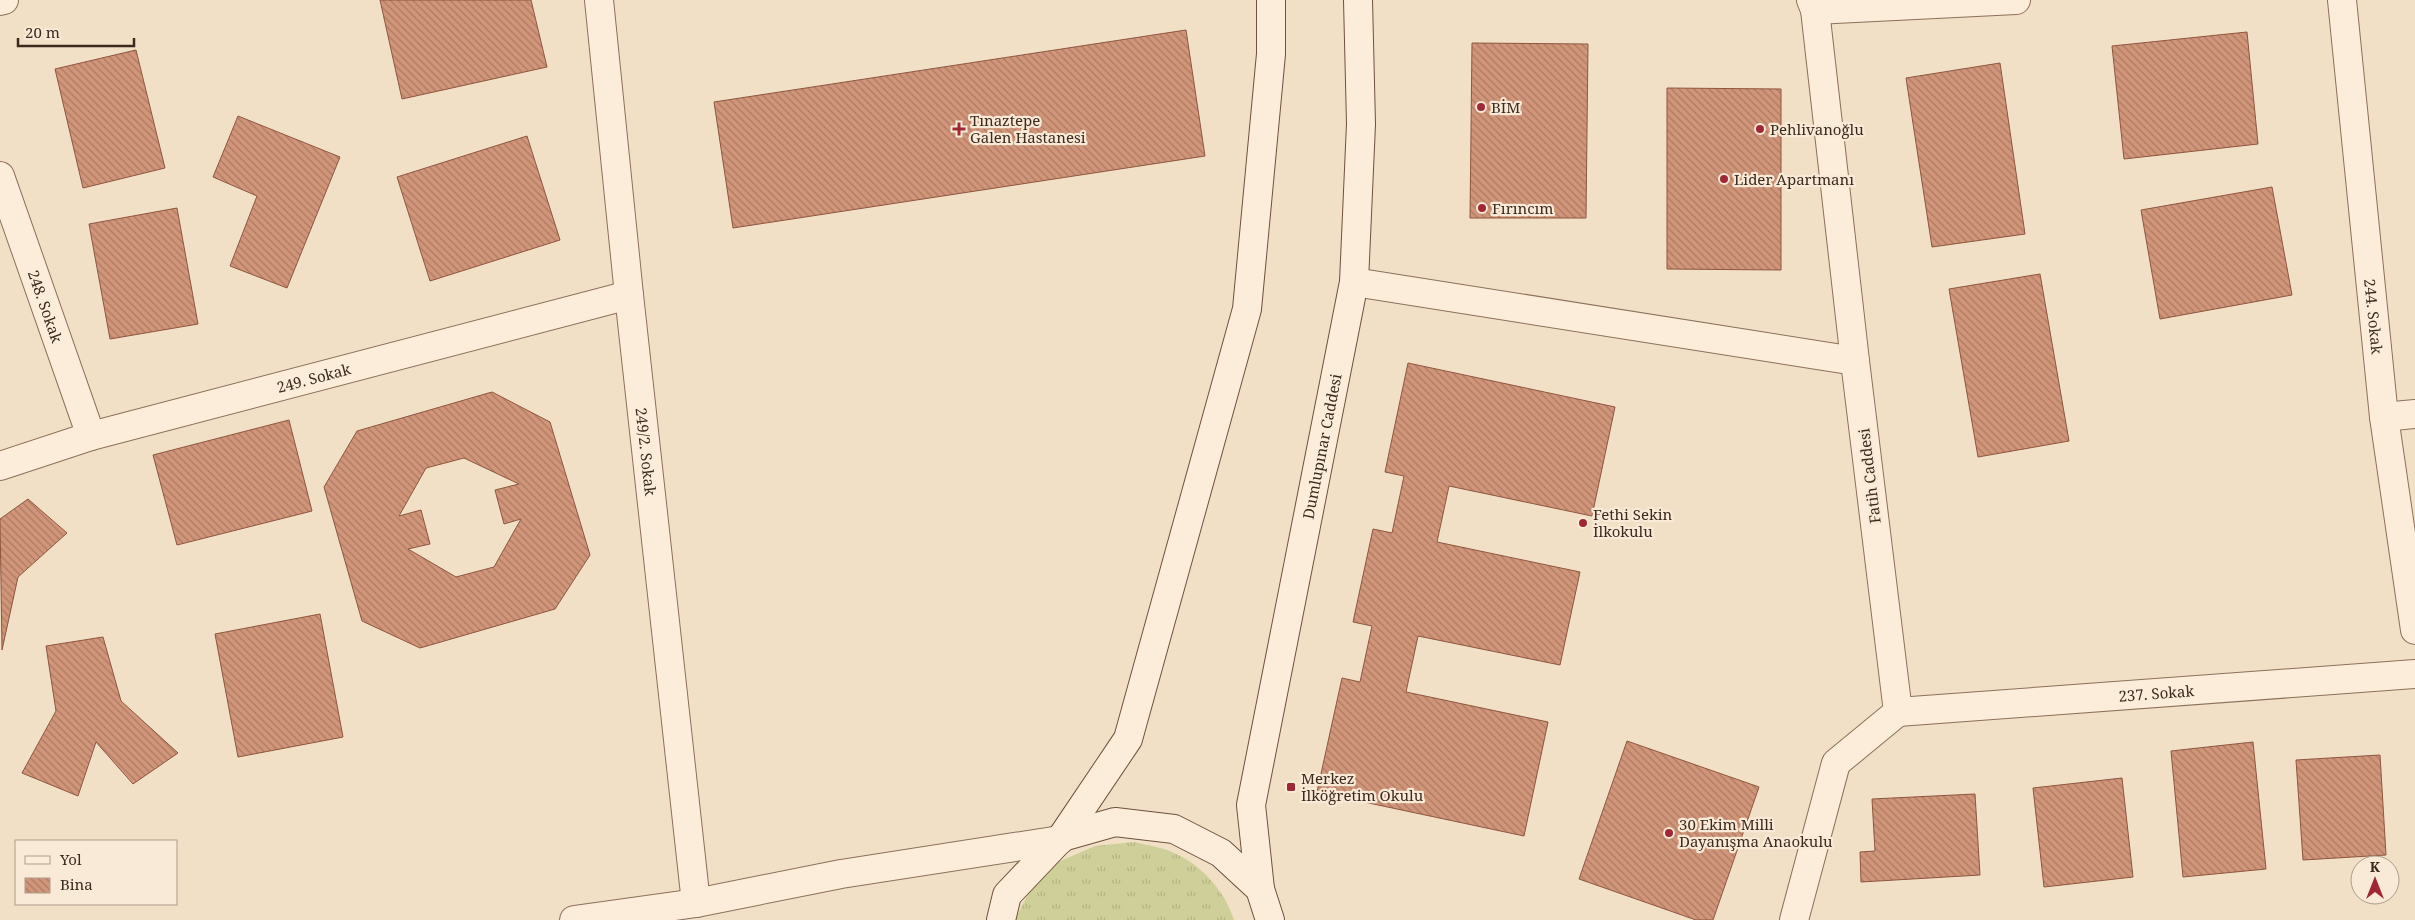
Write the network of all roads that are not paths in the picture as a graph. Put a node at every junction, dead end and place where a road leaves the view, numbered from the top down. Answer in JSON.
{"nodes":[{"id":1,"x":4,"y":0,"type":"edge"},
{"id":2,"x":599,"y":0,"type":"edge"},
{"id":3,"x":1271,"y":0,"type":"edge"},
{"id":4,"x":1358,"y":0,"type":"edge"},
{"id":5,"x":2016,"y":0,"type":"edge"},
{"id":6,"x":2342,"y":0,"type":"edge"},
{"id":7,"x":0,"y":1,"type":"edge"},
{"id":8,"x":1813,"y":5,"type":"edge"},
{"id":9,"x":0,"y":176,"type":"edge"},
{"id":10,"x":1354,"y":282,"type":"junction"},
{"id":11,"x":629,"y":295,"type":"junction"},
{"id":12,"x":1855,"y":361,"type":"junction"},
{"id":13,"x":2415,"y":414,"type":"edge"},
{"id":14,"x":2384,"y":417,"type":"junction"},
{"id":15,"x":91,"y":436,"type":"junction"},
{"id":16,"x":0,"y":466,"type":"edge"},
{"id":17,"x":2415,"y":630,"type":"edge"},
{"id":18,"x":2415,"y":674,"type":"edge"},
{"id":19,"x":1898,"y":712,"type":"junction"},
{"id":20,"x":1061,"y":838,"type":"junction"},
{"id":21,"x":696,"y":902,"type":"junction"},
{"id":22,"x":1265,"y":903,"type":"edge"},
{"id":23,"x":574,"y":920,"type":"edge"},
{"id":24,"x":1001,"y":920,"type":"edge"},
{"id":25,"x":1292,"y":920,"type":"edge"},
{"id":26,"x":1794,"y":920,"type":"edge"}],
"edges":[{"from":1,"to":7,"type":"street"},
{"from":2,"to":11,"type":"street","name":"249/2. Sokak"},
{"from":3,"to":20,"type":"street"},
{"from":4,"to":10,"type":"street","name":"Dumlupınar Caddesi"},
{"from":5,"to":8,"type":"street"},
{"from":6,"to":14,"type":"street","name":"244. Sokak"},
{"from":8,"to":12,"type":"street","name":"Fatih Caddesi"},
{"from":9,"to":15,"type":"street","name":"248. Sokak"},
{"from":10,"to":12,"type":"street"},
{"from":10,"to":22,"type":"street","name":"Dumlupınar Caddesi"},
{"from":11,"to":15,"type":"street","name":"249. Sokak"},
{"from":11,"to":21,"type":"street","name":"249/2. Sokak"},
{"from":12,"to":19,"type":"street","name":"Fatih Caddesi"},
{"from":13,"to":14,"type":"street"},
{"from":14,"to":17,"type":"street","name":"244. Sokak"},
{"from":15,"to":16,"type":"street","name":"249. Sokak"},
{"from":18,"to":19,"type":"street","name":"237. Sokak"},
{"from":19,"to":26,"type":"street"},
{"from":20,"to":21,"type":"street"},
{"from":20,"to":22,"type":"street"},
{"from":20,"to":24,"type":"street"},
{"from":21,"to":23,"type":"street"},
{"from":22,"to":25,"type":"street"}]}
